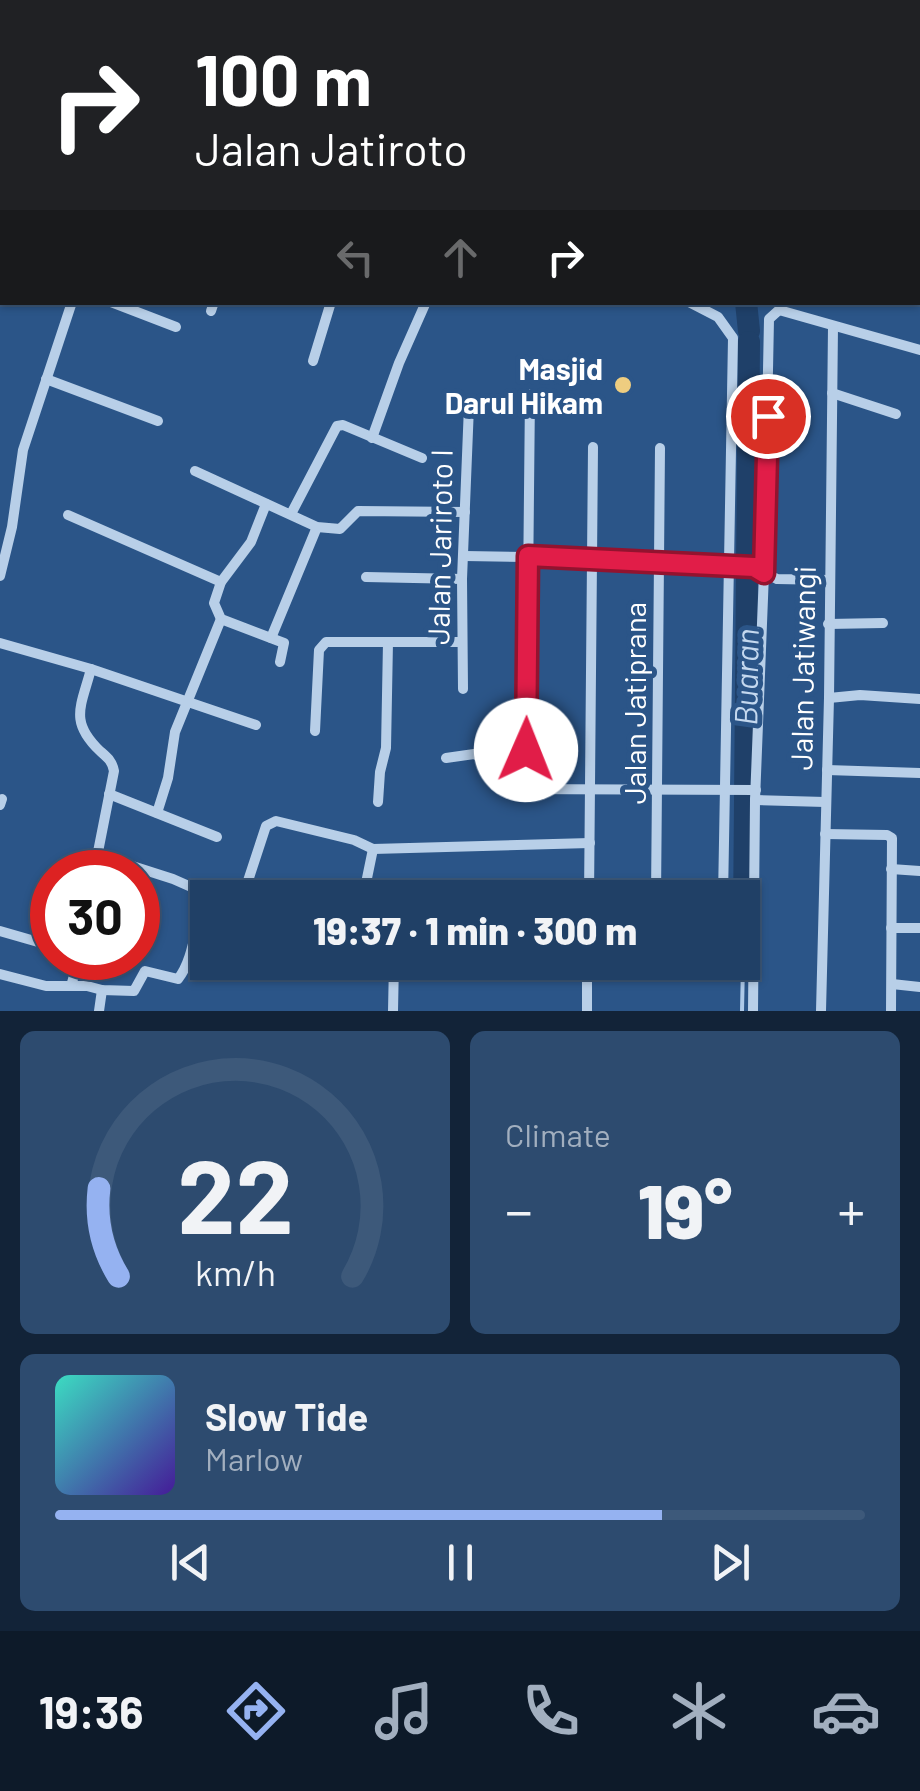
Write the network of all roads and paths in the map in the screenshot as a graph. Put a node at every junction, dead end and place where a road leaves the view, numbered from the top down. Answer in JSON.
{"nodes":[{"id":1,"x":71,"y":305,"type":"edge"},
{"id":2,"x":119,"y":305,"type":"edge"},
{"id":3,"x":330,"y":305,"type":"edge"},
{"id":4,"x":425,"y":305,"type":"edge"},
{"id":5,"x":695,"y":305,"type":"edge"},
{"id":6,"x":833,"y":326,"type":"junction"},
{"id":7,"x":176,"y":327,"type":"dead end"},
{"id":8,"x":920,"y":350,"type":"edge"},
{"id":9,"x":314,"y":362,"type":"dead end"},
{"id":10,"x":46,"y":379,"type":"junction"},
{"id":11,"x":832,"y":393,"type":"junction"},
{"id":12,"x":530,"y":394,"type":"dead end"},
{"id":13,"x":468,"y":406,"type":"dead end"},
{"id":14,"x":896,"y":414,"type":"dead end"},
{"id":15,"x":158,"y":421,"type":"dead end"},
{"id":16,"x":372,"y":438,"type":"junction"},
{"id":17,"x":593,"y":446,"type":"dead end"},
{"id":18,"x":660,"y":448,"type":"dead end"},
{"id":19,"x":422,"y":458,"type":"dead end"},
{"id":20,"x":195,"y":471,"type":"dead end"},
{"id":21,"x":266,"y":504,"type":"junction"},
{"id":22,"x":465,"y":512,"type":"junction"},
{"id":23,"x":291,"y":514,"type":"junction"},
{"id":24,"x":68,"y":516,"type":"dead end"},
{"id":25,"x":6,"y":518,"type":"edge"},
{"id":26,"x":317,"y":527,"type":"junction"},
{"id":27,"x":465,"y":556,"type":"junction"},
{"id":28,"x":528,"y":556,"type":"junction"},
{"id":29,"x":594,"y":558,"type":"junction"},
{"id":30,"x":660,"y":562,"type":"junction"},
{"id":31,"x":734,"y":566,"type":"junction"},
{"id":32,"x":759,"y":570,"type":"junction"},
{"id":33,"x":0,"y":576,"type":"edge"},
{"id":34,"x":366,"y":577,"type":"dead end"},
{"id":35,"x":462,"y":579,"type":"junction"},
{"id":36,"x":829,"y":580,"type":"junction"},
{"id":37,"x":221,"y":582,"type":"junction"},
{"id":38,"x":221,"y":619,"type":"junction"},
{"id":39,"x":884,"y":623,"type":"dead end"},
{"id":40,"x":828,"y":624,"type":"junction"},
{"id":41,"x":271,"y":638,"type":"junction"},
{"id":42,"x":388,"y":642,"type":"junction"},
{"id":43,"x":461,"y":642,"type":"junction"},
{"id":44,"x":0,"y":643,"type":"edge"},
{"id":45,"x":280,"y":662,"type":"dead end"},
{"id":46,"x":91,"y":670,"type":"junction"},
{"id":47,"x":463,"y":689,"type":"dead end"},
{"id":48,"x":829,"y":698,"type":"junction"},
{"id":49,"x":920,"y":700,"type":"edge"},
{"id":50,"x":186,"y":703,"type":"junction"},
{"id":51,"x":256,"y":725,"type":"dead end"},
{"id":52,"x":314,"y":730,"type":"dead end"},
{"id":53,"x":446,"y":758,"type":"dead end"},
{"id":54,"x":827,"y":770,"type":"junction"},
{"id":55,"x":920,"y":773,"type":"edge"},
{"id":56,"x":526,"y":788,"type":"junction"},
{"id":57,"x":591,"y":788,"type":"junction"},
{"id":58,"x":658,"y":788,"type":"junction"},
{"id":59,"x":727,"y":789,"type":"junction"},
{"id":60,"x":754,"y":793,"type":"junction"},
{"id":61,"x":109,"y":794,"type":"junction"},
{"id":62,"x":378,"y":802,"type":"dead end"},
{"id":63,"x":825,"y":802,"type":"junction"},
{"id":64,"x":156,"y":814,"type":"junction"},
{"id":65,"x":825,"y":834,"type":"junction"},
{"id":66,"x":217,"y":837,"type":"dead end"},
{"id":67,"x":590,"y":843,"type":"junction"},
{"id":68,"x":374,"y":849,"type":"junction"},
{"id":69,"x":99,"y":850,"type":"edge"},
{"id":70,"x":891,"y":869,"type":"junction"},
{"id":71,"x":920,"y":872,"type":"edge"},
{"id":72,"x":160,"y":875,"type":"edge"},
{"id":73,"x":249,"y":880,"type":"edge"},
{"id":74,"x":366,"y":880,"type":"edge"},
{"id":75,"x":589,"y":880,"type":"edge"},
{"id":76,"x":656,"y":880,"type":"edge"},
{"id":77,"x":724,"y":880,"type":"edge"},
{"id":78,"x":749,"y":880,"type":"edge"},
{"id":79,"x":190,"y":886,"type":"edge"},
{"id":80,"x":891,"y":928,"type":"junction"},
{"id":81,"x":920,"y":928,"type":"edge"},
{"id":82,"x":0,"y":931,"type":"edge"},
{"id":83,"x":30,"y":940,"type":"edge"},
{"id":84,"x":190,"y":943,"type":"edge"},
{"id":85,"x":0,"y":974,"type":"edge"},
{"id":86,"x":73,"y":980,"type":"edge"},
{"id":87,"x":394,"y":980,"type":"edge"},
{"id":88,"x":587,"y":980,"type":"edge"},
{"id":89,"x":751,"y":980,"type":"edge"},
{"id":90,"x":892,"y":984,"type":"junction"},
{"id":91,"x":71,"y":986,"type":"junction"},
{"id":92,"x":920,"y":987,"type":"edge"},
{"id":93,"x":102,"y":990,"type":"junction"},
{"id":94,"x":99,"y":1011,"type":"edge"},
{"id":95,"x":393,"y":1011,"type":"edge"},
{"id":96,"x":586,"y":1011,"type":"edge"},
{"id":97,"x":753,"y":1011,"type":"edge"},
{"id":98,"x":821,"y":1011,"type":"edge"},
{"id":99,"x":890,"y":1011,"type":"edge"}],
"edges":[{"from":1,"to":10,"type":"street"},
{"from":2,"to":7,"type":"street"},
{"from":3,"to":9,"type":"street"},
{"from":4,"to":16,"type":"street"},
{"from":5,"to":31,"type":"street"},
{"from":6,"to":8,"type":"street"},
{"from":6,"to":11,"type":"street","name":"Jalan Jatiwangi"},
{"from":6,"to":32,"type":"street"},
{"from":10,"to":15,"type":"street"},
{"from":10,"to":25,"type":"street"},
{"from":11,"to":14,"type":"street"},
{"from":11,"to":36,"type":"street","name":"Jalan Jatiwangi"},
{"from":12,"to":28,"type":"street"},
{"from":13,"to":22,"type":"street","name":"Jalan Jariroto I"},
{"from":16,"to":19,"type":"street"},
{"from":16,"to":23,"type":"street"},
{"from":17,"to":29,"type":"street"},
{"from":18,"to":30,"type":"street","name":"Jalan Jatiprana"},
{"from":20,"to":21,"type":"street"},
{"from":21,"to":23,"type":"street"},
{"from":21,"to":37,"type":"street"},
{"from":22,"to":26,"type":"street"},
{"from":22,"to":27,"type":"street","name":"Jalan Jariroto I"},
{"from":23,"to":26,"type":"street"},
{"from":24,"to":37,"type":"street"},
{"from":25,"to":33,"type":"street"},
{"from":26,"to":41,"type":"street"},
{"from":27,"to":28,"type":"street"},
{"from":27,"to":35,"type":"street","name":"Jalan Jariroto I"},
{"from":28,"to":29,"type":"street"},
{"from":28,"to":56,"type":"street"},
{"from":29,"to":30,"type":"street"},
{"from":29,"to":57,"type":"street"},
{"from":30,"to":31,"type":"street"},
{"from":30,"to":58,"type":"street","name":"Jalan Jatiprana"},
{"from":31,"to":32,"type":"street"},
{"from":31,"to":59,"type":"street"},
{"from":32,"to":36,"type":"street"},
{"from":32,"to":60,"type":"street"},
{"from":34,"to":35,"type":"street"},
{"from":35,"to":43,"type":"street","name":"Jalan Jariroto I"},
{"from":36,"to":40,"type":"street","name":"Jalan Jatiwangi"},
{"from":37,"to":38,"type":"street"},
{"from":38,"to":41,"type":"street"},
{"from":38,"to":50,"type":"street"},
{"from":39,"to":40,"type":"street"},
{"from":40,"to":48,"type":"street","name":"Jalan Jatiwangi"},
{"from":41,"to":45,"type":"street"},
{"from":42,"to":43,"type":"street"},
{"from":42,"to":52,"type":"street"},
{"from":42,"to":62,"type":"street"},
{"from":43,"to":47,"type":"street","name":"Jalan Jariroto I"},
{"from":44,"to":46,"type":"street"},
{"from":46,"to":50,"type":"street"},
{"from":46,"to":61,"type":"street"},
{"from":48,"to":49,"type":"street"},
{"from":48,"to":54,"type":"street","name":"Jalan Jatiwangi"},
{"from":50,"to":51,"type":"street"},
{"from":50,"to":64,"type":"street"},
{"from":53,"to":56,"type":"street"},
{"from":54,"to":55,"type":"street"},
{"from":54,"to":63,"type":"street","name":"Jalan Jatiwangi"},
{"from":56,"to":57,"type":"street"},
{"from":57,"to":58,"type":"street"},
{"from":57,"to":67,"type":"street"},
{"from":58,"to":59,"type":"street"},
{"from":58,"to":76,"type":"street","name":"Jalan Jatiprana"},
{"from":59,"to":60,"type":"street"},
{"from":59,"to":77,"type":"street"},
{"from":60,"to":63,"type":"street"},
{"from":60,"to":78,"type":"street"},
{"from":61,"to":64,"type":"street"},
{"from":61,"to":69,"type":"street"},
{"from":63,"to":65,"type":"street","name":"Jalan Jatiwangi"},
{"from":64,"to":66,"type":"street"},
{"from":65,"to":70,"type":"street"},
{"from":65,"to":98,"type":"street","name":"Jalan Jatiwangi"},
{"from":67,"to":68,"type":"street"},
{"from":67,"to":75,"type":"street"},
{"from":68,"to":73,"type":"street"},
{"from":68,"to":74,"type":"street"},
{"from":70,"to":71,"type":"street"},
{"from":70,"to":80,"type":"street"},
{"from":72,"to":79,"type":"street"},
{"from":80,"to":81,"type":"street"},
{"from":80,"to":90,"type":"street"},
{"from":82,"to":83,"type":"street"},
{"from":84,"to":93,"type":"street"},
{"from":85,"to":91,"type":"street"},
{"from":86,"to":91,"type":"street"},
{"from":87,"to":95,"type":"street"},
{"from":88,"to":96,"type":"street"},
{"from":89,"to":97,"type":"street"},
{"from":90,"to":92,"type":"street"},
{"from":90,"to":99,"type":"street"},
{"from":91,"to":93,"type":"street"},
{"from":93,"to":94,"type":"street"}]}
